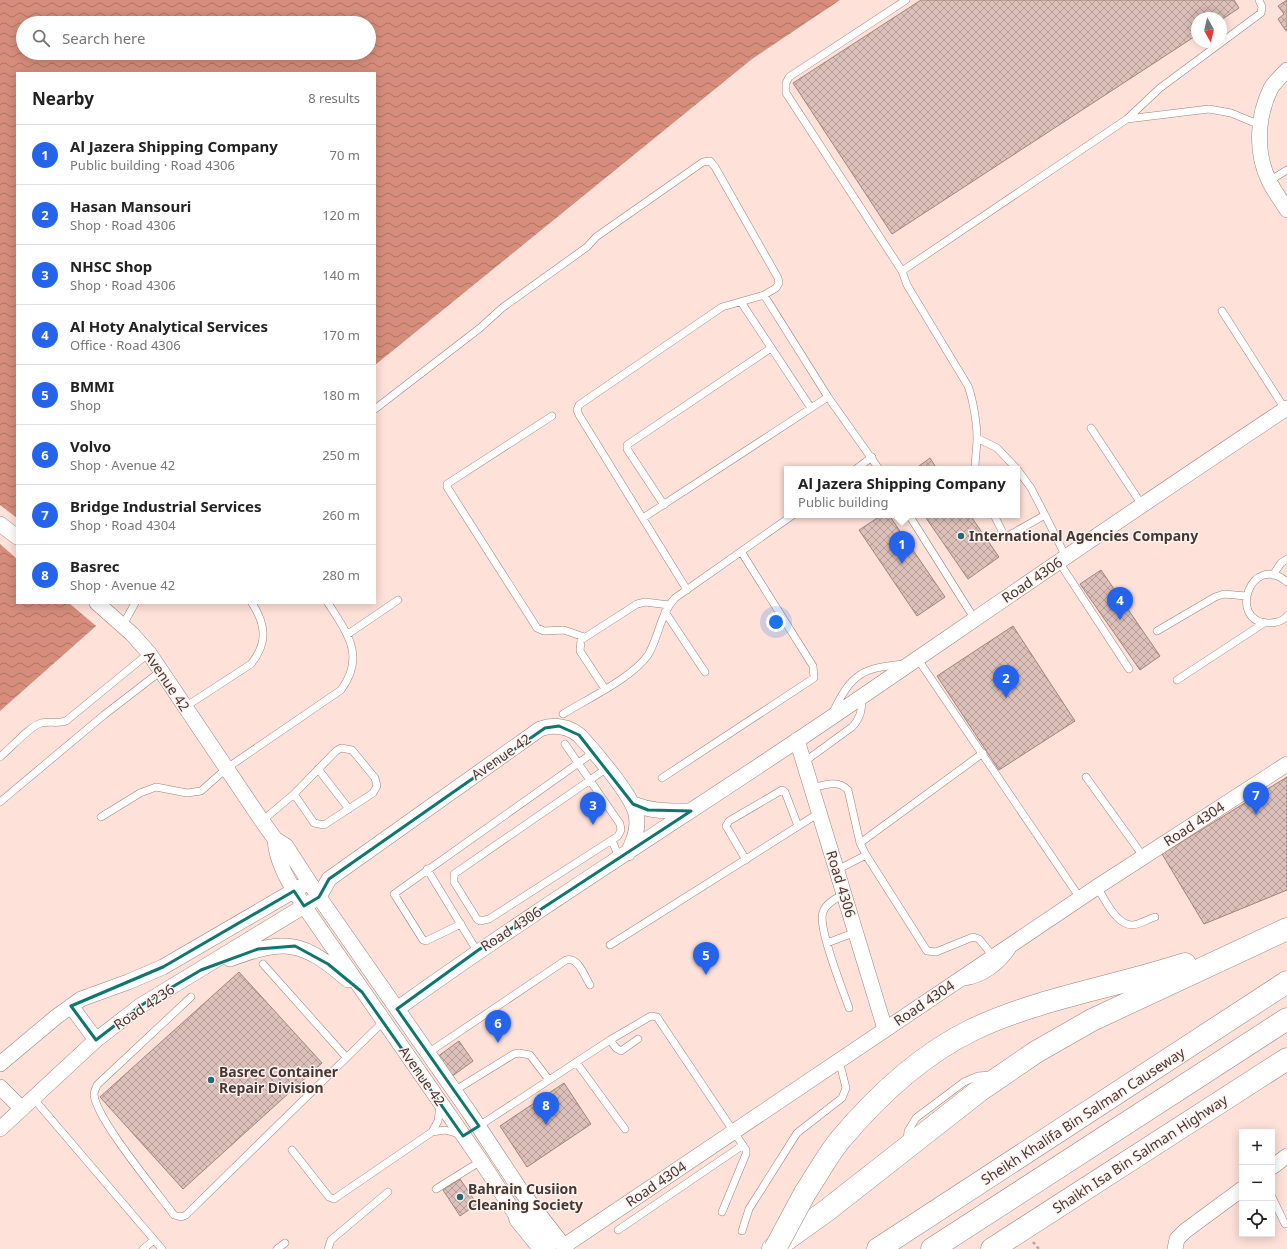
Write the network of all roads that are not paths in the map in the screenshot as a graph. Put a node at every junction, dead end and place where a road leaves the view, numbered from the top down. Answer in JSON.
{"nodes":[{"id":1,"x":906,"y":0,"type":"edge"},
{"id":2,"x":1259,"y":0,"type":"edge"},
{"id":3,"x":1287,"y":70,"type":"edge"},
{"id":4,"x":1127,"y":119,"type":"junction"},
{"id":5,"x":1260,"y":125,"type":"junction"},
{"id":6,"x":1287,"y":170,"type":"edge"},
{"id":7,"x":1269,"y":181,"type":"junction"},
{"id":8,"x":1287,"y":210,"type":"edge"},
{"id":9,"x":902,"y":271,"type":"junction"},
{"id":10,"x":764,"y":295,"type":"junction"},
{"id":11,"x":741,"y":302,"type":"junction"},
{"id":12,"x":1222,"y":310,"type":"dead end"},
{"id":13,"x":771,"y":348,"type":"junction"},
{"id":14,"x":828,"y":397,"type":"junction"},
{"id":15,"x":376,"y":408,"type":"edge"},
{"id":16,"x":811,"y":408,"type":"junction"},
{"id":17,"x":1286,"y":408,"type":"edge"},
{"id":18,"x":552,"y":416,"type":"dead end"},
{"id":19,"x":1091,"y":428,"type":"dead end"},
{"id":20,"x":977,"y":438,"type":"junction"},
{"id":21,"x":872,"y":457,"type":"junction"},
{"id":22,"x":860,"y":466,"type":"edge"},
{"id":23,"x":877,"y":466,"type":"edge"},
{"id":24,"x":975,"y":466,"type":"edge"},
{"id":25,"x":1014,"y":466,"type":"edge"},
{"id":26,"x":1020,"y":473,"type":"edge"},
{"id":27,"x":664,"y":504,"type":"junction"},
{"id":28,"x":1142,"y":506,"type":"junction"},
{"id":29,"x":1045,"y":515,"type":"junction"},
{"id":30,"x":643,"y":518,"type":"junction"},
{"id":31,"x":789,"y":518,"type":"edge"},
{"id":32,"x":910,"y":518,"type":"edge"},
{"id":33,"x":996,"y":518,"type":"edge"},
{"id":34,"x":0,"y":524,"type":"edge"},
{"id":35,"x":16,"y":536,"type":"edge"},
{"id":36,"x":742,"y":553,"type":"junction"},
{"id":37,"x":1062,"y":559,"type":"junction"},
{"id":38,"x":1287,"y":559,"type":"edge"},
{"id":39,"x":1273,"y":575,"type":"junction"},
{"id":40,"x":1287,"y":582,"type":"edge"},
{"id":41,"x":687,"y":590,"type":"junction"},
{"id":42,"x":1246,"y":596,"type":"junction"},
{"id":43,"x":398,"y":600,"type":"dead end"},
{"id":44,"x":98,"y":604,"type":"edge"},
{"id":45,"x":134,"y":604,"type":"edge"},
{"id":46,"x":253,"y":604,"type":"edge"},
{"id":47,"x":329,"y":604,"type":"edge"},
{"id":48,"x":669,"y":604,"type":"junction"},
{"id":49,"x":665,"y":612,"type":"junction"},
{"id":50,"x":974,"y":618,"type":"junction"},
{"id":51,"x":1286,"y":619,"type":"edge"},
{"id":52,"x":1264,"y":623,"type":"junction"},
{"id":53,"x":123,"y":625,"type":"junction"},
{"id":54,"x":1157,"y":631,"type":"dead end"},
{"id":55,"x":348,"y":634,"type":"junction"},
{"id":56,"x":584,"y":637,"type":"junction"},
{"id":57,"x":149,"y":653,"type":"junction"},
{"id":58,"x":913,"y":661,"type":"junction"},
{"id":59,"x":1129,"y":669,"type":"dead end"},
{"id":60,"x":161,"y":671,"type":"junction"},
{"id":61,"x":705,"y":672,"type":"dead end"},
{"id":62,"x":1177,"y":680,"type":"dead end"},
{"id":63,"x":605,"y":689,"type":"junction"},
{"id":64,"x":862,"y":696,"type":"junction"},
{"id":65,"x":185,"y":708,"type":"junction"},
{"id":66,"x":830,"y":718,"type":"junction"},
{"id":67,"x":561,"y":720,"type":"junction"},
{"id":68,"x":797,"y":740,"type":"junction"},
{"id":69,"x":565,"y":744,"type":"dead end"},
{"id":70,"x":594,"y":752,"type":"junction"},
{"id":71,"x":983,"y":753,"type":"junction"},
{"id":72,"x":0,"y":757,"type":"edge"},
{"id":73,"x":804,"y":762,"type":"junction"},
{"id":74,"x":578,"y":764,"type":"junction"},
{"id":75,"x":1287,"y":764,"type":"edge"},
{"id":76,"x":227,"y":768,"type":"junction"},
{"id":77,"x":607,"y":768,"type":"junction"},
{"id":78,"x":318,"y":769,"type":"junction"},
{"id":79,"x":1086,"y":776,"type":"dead end"},
{"id":80,"x":662,"y":778,"type":"dead end"},
{"id":81,"x":590,"y":781,"type":"junction"},
{"id":82,"x":812,"y":788,"type":"junction"},
{"id":83,"x":294,"y":794,"type":"junction"},
{"id":84,"x":0,"y":802,"type":"edge"},
{"id":85,"x":633,"y":804,"type":"junction"},
{"id":86,"x":349,"y":809,"type":"junction"},
{"id":87,"x":691,"y":811,"type":"junction"},
{"id":88,"x":820,"y":813,"type":"junction"},
{"id":89,"x":101,"y":817,"type":"dead end"},
{"id":90,"x":262,"y":821,"type":"junction"},
{"id":91,"x":798,"y":826,"type":"junction"},
{"id":92,"x":275,"y":839,"type":"junction"},
{"id":93,"x":612,"y":840,"type":"junction"},
{"id":94,"x":860,"y":843,"type":"junction"},
{"id":95,"x":866,"y":855,"type":"junction"},
{"id":96,"x":623,"y":856,"type":"junction"},
{"id":97,"x":1143,"y":856,"type":"junction"},
{"id":98,"x":746,"y":860,"type":"junction"},
{"id":99,"x":427,"y":869,"type":"junction"},
{"id":100,"x":837,"y":870,"type":"junction"},
{"id":101,"x":329,"y":879,"type":"junction"},
{"id":102,"x":310,"y":881,"type":"junction"},
{"id":103,"x":1097,"y":887,"type":"junction"},
{"id":104,"x":294,"y":890,"type":"junction"},
{"id":105,"x":844,"y":894,"type":"junction"},
{"id":106,"x":319,"y":897,"type":"junction"},
{"id":107,"x":1080,"y":898,"type":"junction"},
{"id":108,"x":304,"y":906,"type":"junction"},
{"id":109,"x":1155,"y":916,"type":"dead end"},
{"id":110,"x":461,"y":924,"type":"junction"},
{"id":111,"x":1287,"y":925,"type":"edge"},
{"id":112,"x":1287,"y":929,"type":"edge"},
{"id":113,"x":856,"y":932,"type":"junction"},
{"id":114,"x":1019,"y":940,"type":"junction"},
{"id":115,"x":827,"y":943,"type":"junction"},
{"id":116,"x":610,"y":945,"type":"dead end"},
{"id":117,"x":477,"y":951,"type":"junction"},
{"id":118,"x":993,"y":956,"type":"junction"},
{"id":119,"x":263,"y":964,"type":"dead end"},
{"id":120,"x":201,"y":970,"type":"junction"},
{"id":121,"x":1287,"y":982,"type":"edge"},
{"id":122,"x":951,"y":984,"type":"junction"},
{"id":123,"x":590,"y":986,"type":"dead end"},
{"id":124,"x":362,"y":992,"type":"junction"},
{"id":125,"x":191,"y":997,"type":"dead end"},
{"id":126,"x":71,"y":1006,"type":"junction"},
{"id":127,"x":397,"y":1008,"type":"junction"},
{"id":128,"x":849,"y":1008,"type":"dead end"},
{"id":129,"x":1287,"y":1019,"type":"edge"},
{"id":130,"x":384,"y":1021,"type":"junction"},
{"id":131,"x":885,"y":1029,"type":"junction"},
{"id":132,"x":638,"y":1039,"type":"dead end"},
{"id":133,"x":96,"y":1040,"type":"junction"},
{"id":134,"x":610,"y":1040,"type":"junction"},
{"id":135,"x":428,"y":1053,"type":"junction"},
{"id":136,"x":346,"y":1057,"type":"junction"},
{"id":137,"x":1287,"y":1059,"type":"edge"},
{"id":138,"x":838,"y":1060,"type":"junction"},
{"id":139,"x":576,"y":1062,"type":"junction"},
{"id":140,"x":0,"y":1064,"type":"edge"},
{"id":141,"x":549,"y":1080,"type":"junction"},
{"id":142,"x":0,"y":1087,"type":"edge"},
{"id":143,"x":454,"y":1090,"type":"junction"},
{"id":144,"x":33,"y":1098,"type":"junction"},
{"id":145,"x":440,"y":1102,"type":"junction"},
{"id":146,"x":21,"y":1108,"type":"junction"},
{"id":147,"x":479,"y":1126,"type":"junction"},
{"id":148,"x":0,"y":1129,"type":"edge"},
{"id":149,"x":625,"y":1129,"type":"dead end"},
{"id":150,"x":734,"y":1131,"type":"junction"},
{"id":151,"x":432,"y":1132,"type":"junction"},
{"id":152,"x":463,"y":1136,"type":"junction"},
{"id":153,"x":743,"y":1145,"type":"junction"},
{"id":154,"x":292,"y":1150,"type":"dead end"},
{"id":155,"x":1287,"y":1156,"type":"edge"},
{"id":156,"x":481,"y":1161,"type":"junction"},
{"id":157,"x":1275,"y":1165,"type":"edge"},
{"id":158,"x":436,"y":1189,"type":"dead end"},
{"id":159,"x":1239,"y":1191,"type":"edge"},
{"id":160,"x":388,"y":1192,"type":"dead end"},
{"id":161,"x":1274,"y":1201,"type":"edge"},
{"id":162,"x":722,"y":1212,"type":"dead end"},
{"id":163,"x":520,"y":1218,"type":"junction"},
{"id":164,"x":1286,"y":1226,"type":"edge"},
{"id":165,"x":618,"y":1230,"type":"dead end"},
{"id":166,"x":742,"y":1231,"type":"dead end"},
{"id":167,"x":154,"y":1240,"type":"junction"},
{"id":168,"x":285,"y":1243,"type":"dead end"},
{"id":169,"x":559,"y":1248,"type":"edge"},
{"id":170,"x":143,"y":1249,"type":"edge"},
{"id":171,"x":162,"y":1249,"type":"edge"},
{"id":172,"x":277,"y":1249,"type":"edge"},
{"id":173,"x":328,"y":1249,"type":"edge"},
{"id":174,"x":534,"y":1249,"type":"edge"},
{"id":175,"x":774,"y":1249,"type":"edge"},
{"id":176,"x":878,"y":1249,"type":"edge"},
{"id":177,"x":932,"y":1249,"type":"edge"},
{"id":178,"x":992,"y":1249,"type":"edge"},
{"id":179,"x":1175,"y":1249,"type":"edge"}],
"edges":[{"from":1,"to":9,"type":"lane"},
{"from":2,"to":4,"type":"lane"},
{"from":3,"to":5,"type":"street"},
{"from":4,"to":5,"type":"lane"},
{"from":4,"to":9,"type":"lane"},
{"from":5,"to":7,"type":"street"},
{"from":6,"to":7,"type":"lane"},
{"from":7,"to":8,"type":"street"},
{"from":9,"to":20,"type":"lane"},
{"from":10,"to":11,"type":"lane"},
{"from":10,"to":14,"type":"lane"},
{"from":10,"to":15,"type":"lane"},
{"from":11,"to":13,"type":"lane"},
{"from":11,"to":30,"type":"lane"},
{"from":12,"to":17,"type":"lane"},
{"from":13,"to":16,"type":"lane"},
{"from":13,"to":27,"type":"lane"},
{"from":14,"to":16,"type":"lane"},
{"from":14,"to":21,"type":"lane"},
{"from":16,"to":27,"type":"lane"},
{"from":17,"to":28,"type":"street","name":"Road 4306"},
{"from":18,"to":56,"type":"lane"},
{"from":19,"to":28,"type":"lane"},
{"from":20,"to":24,"type":"lane"},
{"from":20,"to":25,"type":"lane"},
{"from":21,"to":22,"type":"lane"},
{"from":21,"to":23,"type":"lane"},
{"from":26,"to":29,"type":"lane"},
{"from":27,"to":30,"type":"lane"},
{"from":28,"to":37,"type":"street","name":"Road 4306"},
{"from":29,"to":33,"type":"lane"},
{"from":29,"to":37,"type":"lane"},
{"from":30,"to":41,"type":"lane"},
{"from":31,"to":36,"type":"lane"},
{"from":32,"to":50,"type":"lane"},
{"from":34,"to":35,"type":"street"},
{"from":36,"to":41,"type":"lane"},
{"from":36,"to":80,"type":"lane"},
{"from":37,"to":50,"type":"street","name":"Road 4306"},
{"from":37,"to":59,"type":"lane"},
{"from":38,"to":39,"type":"lane"},
{"from":39,"to":40,"type":"lane"},
{"from":39,"to":42,"type":"lane"},
{"from":41,"to":48,"type":"lane"},
{"from":42,"to":52,"type":"lane"},
{"from":42,"to":54,"type":"lane"},
{"from":43,"to":55,"type":"lane"},
{"from":44,"to":53,"type":"street","name":"Avenue 42"},
{"from":45,"to":53,"type":"lane"},
{"from":46,"to":65,"type":"lane"},
{"from":47,"to":55,"type":"lane"},
{"from":48,"to":49,"type":"lane"},
{"from":48,"to":56,"type":"lane"},
{"from":49,"to":61,"type":"lane"},
{"from":49,"to":63,"type":"lane"},
{"from":50,"to":58,"type":"street","name":"Road 4306"},
{"from":51,"to":52,"type":"lane"},
{"from":52,"to":62,"type":"lane"},
{"from":53,"to":57,"type":"street","name":"Avenue 42"},
{"from":55,"to":76,"type":"lane"},
{"from":56,"to":63,"type":"lane"},
{"from":57,"to":60,"type":"street","name":"Avenue 42"},
{"from":57,"to":72,"type":"lane"},
{"from":58,"to":64,"type":"street","name":"Road 4306"},
{"from":58,"to":66,"type":"lane"},
{"from":58,"to":71,"type":"lane"},
{"from":60,"to":65,"type":"street","name":"Avenue 42"},
{"from":60,"to":84,"type":"lane"},
{"from":63,"to":67,"type":"lane"},
{"from":64,"to":66,"type":"street","name":"Road 4306"},
{"from":64,"to":73,"type":"lane"},
{"from":65,"to":76,"type":"street","name":"Avenue 42"},
{"from":66,"to":68,"type":"street","name":"Road 4306"},
{"from":67,"to":70,"type":"street"},
{"from":67,"to":101,"type":"street","name":"Avenue 42"},
{"from":68,"to":73,"type":"street","name":"Road 4306"},
{"from":68,"to":87,"type":"street","name":"Road 4306"},
{"from":69,"to":74,"type":"lane"},
{"from":70,"to":74,"type":"lane"},
{"from":70,"to":77,"type":"street"},
{"from":71,"to":94,"type":"lane"},
{"from":71,"to":107,"type":"lane"},
{"from":73,"to":82,"type":"street","name":"Road 4306"},
{"from":74,"to":81,"type":"lane"},
{"from":74,"to":99,"type":"lane"},
{"from":75,"to":97,"type":"street","name":"Road 4304"},
{"from":76,"to":89,"type":"lane"},
{"from":76,"to":90,"type":"street","name":"Avenue 42"},
{"from":77,"to":81,"type":"lane"},
{"from":77,"to":85,"type":"street"},
{"from":78,"to":83,"type":"lane"},
{"from":78,"to":86,"type":"lane"},
{"from":78,"to":86,"type":"lane"},
{"from":79,"to":97,"type":"lane"},
{"from":81,"to":93,"type":"lane"},
{"from":81,"to":93,"type":"lane"},
{"from":82,"to":88,"type":"street","name":"Road 4306"},
{"from":82,"to":94,"type":"lane"},
{"from":83,"to":86,"type":"lane"},
{"from":83,"to":90,"type":"lane"},
{"from":85,"to":87,"type":"street"},
{"from":85,"to":96,"type":"street"},
{"from":87,"to":96,"type":"street","name":"Road 4306"},
{"from":88,"to":91,"type":"lane"},
{"from":88,"to":100,"type":"street","name":"Road 4306"},
{"from":90,"to":92,"type":"street","name":"Avenue 42"},
{"from":91,"to":98,"type":"lane"},
{"from":91,"to":98,"type":"lane"},
{"from":92,"to":102,"type":"street","name":"Avenue 42"},
{"from":92,"to":104,"type":"street","name":"Avenue 42"},
{"from":93,"to":96,"type":"lane"},
{"from":94,"to":95,"type":"lane"},
{"from":95,"to":100,"type":"lane"},
{"from":95,"to":118,"type":"lane"},
{"from":96,"to":117,"type":"street","name":"Road 4306"},
{"from":97,"to":103,"type":"street","name":"Road 4304"},
{"from":98,"to":116,"type":"lane"},
{"from":99,"to":110,"type":"lane"},
{"from":99,"to":110,"type":"lane"},
{"from":100,"to":105,"type":"street","name":"Road 4306"},
{"from":101,"to":102,"type":"street","name":"Avenue 42"},
{"from":101,"to":106,"type":"street","name":"Avenue 42"},
{"from":102,"to":104,"type":"street","name":"Avenue 42"},
{"from":102,"to":106,"type":"street","name":"Avenue 42"},
{"from":103,"to":107,"type":"street","name":"Road 4304"},
{"from":103,"to":109,"type":"lane"},
{"from":104,"to":108,"type":"street","name":"Avenue 42"},
{"from":104,"to":126,"type":"street","name":"Road 4236"},
{"from":105,"to":113,"type":"street","name":"Road 4306"},
{"from":105,"to":115,"type":"lane"},
{"from":106,"to":108,"type":"street","name":"Avenue 42"},
{"from":106,"to":127,"type":"street","name":"Avenue 42"},
{"from":107,"to":114,"type":"street","name":"Road 4304"},
{"from":108,"to":120,"type":"street","name":"Road 4236"},
{"from":108,"to":124,"type":"street","name":"Avenue 42"},
{"from":110,"to":117,"type":"lane"},
{"from":111,"to":175,"type":"highway","bridge":true},
{"from":112,"to":175,"type":"highway"},
{"from":113,"to":115,"type":"lane"},
{"from":113,"to":131,"type":"street","name":"Road 4306"},
{"from":114,"to":118,"type":"street","name":"Road 4304"},
{"from":114,"to":122,"type":"lane"},
{"from":115,"to":128,"type":"lane"},
{"from":117,"to":127,"type":"street","name":"Road 4306"},
{"from":118,"to":122,"type":"street","name":"Road 4304"},
{"from":119,"to":136,"type":"lane"},
{"from":120,"to":124,"type":"street"},
{"from":120,"to":133,"type":"street","name":"Road 4236"},
{"from":121,"to":176,"type":"highway","name":"Sheikh Khalifa Bin Salman Causeway"},
{"from":122,"to":131,"type":"street","name":"Road 4304"},
{"from":123,"to":135,"type":"lane"},
{"from":124,"to":130,"type":"street","name":"Avenue 42"},
{"from":125,"to":136,"type":"lane"},
{"from":126,"to":133,"type":"street"},
{"from":126,"to":140,"type":"street","name":"Road 4236"},
{"from":127,"to":135,"type":"street","name":"Avenue 42"},
{"from":129,"to":177,"type":"highway","name":"Sheikh Khalifa Bin Salman Causeway"},
{"from":130,"to":136,"type":"lane"},
{"from":130,"to":145,"type":"street","name":"Avenue 42"},
{"from":131,"to":138,"type":"street","name":"Road 4304"},
{"from":132,"to":134,"type":"lane"},
{"from":133,"to":144,"type":"street","name":"Road 4236"},
{"from":134,"to":139,"type":"lane"},
{"from":134,"to":150,"type":"lane"},
{"from":135,"to":143,"type":"street","name":"Avenue 42"},
{"from":137,"to":178,"type":"highway","name":"Shaikh Isa Bin Salman Highway"},
{"from":138,"to":150,"type":"street","name":"Road 4304"},
{"from":138,"to":166,"type":"lane"},
{"from":139,"to":141,"type":"lane"},
{"from":139,"to":149,"type":"lane"},
{"from":141,"to":143,"type":"lane"},
{"from":141,"to":147,"type":"lane"},
{"from":142,"to":146,"type":"street"},
{"from":143,"to":147,"type":"street","name":"Avenue 42"},
{"from":144,"to":146,"type":"street","name":"Road 4236"},
{"from":144,"to":167,"type":"lane"},
{"from":145,"to":151,"type":"lane"},
{"from":145,"to":152,"type":"street","name":"Avenue 42"},
{"from":146,"to":148,"type":"street","name":"Road 4236"},
{"from":147,"to":152,"type":"street"},
{"from":147,"to":169,"type":"street","name":"Avenue 42"},
{"from":150,"to":153,"type":"lane"},
{"from":150,"to":169,"type":"street","name":"Road 4304"},
{"from":151,"to":152,"type":"lane"},
{"from":151,"to":154,"type":"lane"},
{"from":152,"to":156,"type":"street","name":"Avenue 42"},
{"from":153,"to":162,"type":"lane"},
{"from":153,"to":165,"type":"lane"},
{"from":155,"to":157,"type":"street"},
{"from":156,"to":158,"type":"lane"},
{"from":156,"to":163,"type":"street","name":"Avenue 42"},
{"from":159,"to":179,"type":"street"},
{"from":160,"to":173,"type":"lane"},
{"from":161,"to":164,"type":"lane"},
{"from":163,"to":169,"type":"highway"},
{"from":163,"to":174,"type":"street","name":"Avenue 42"},
{"from":167,"to":170,"type":"lane"},
{"from":167,"to":171,"type":"lane"},
{"from":168,"to":172,"type":"lane"}]}
